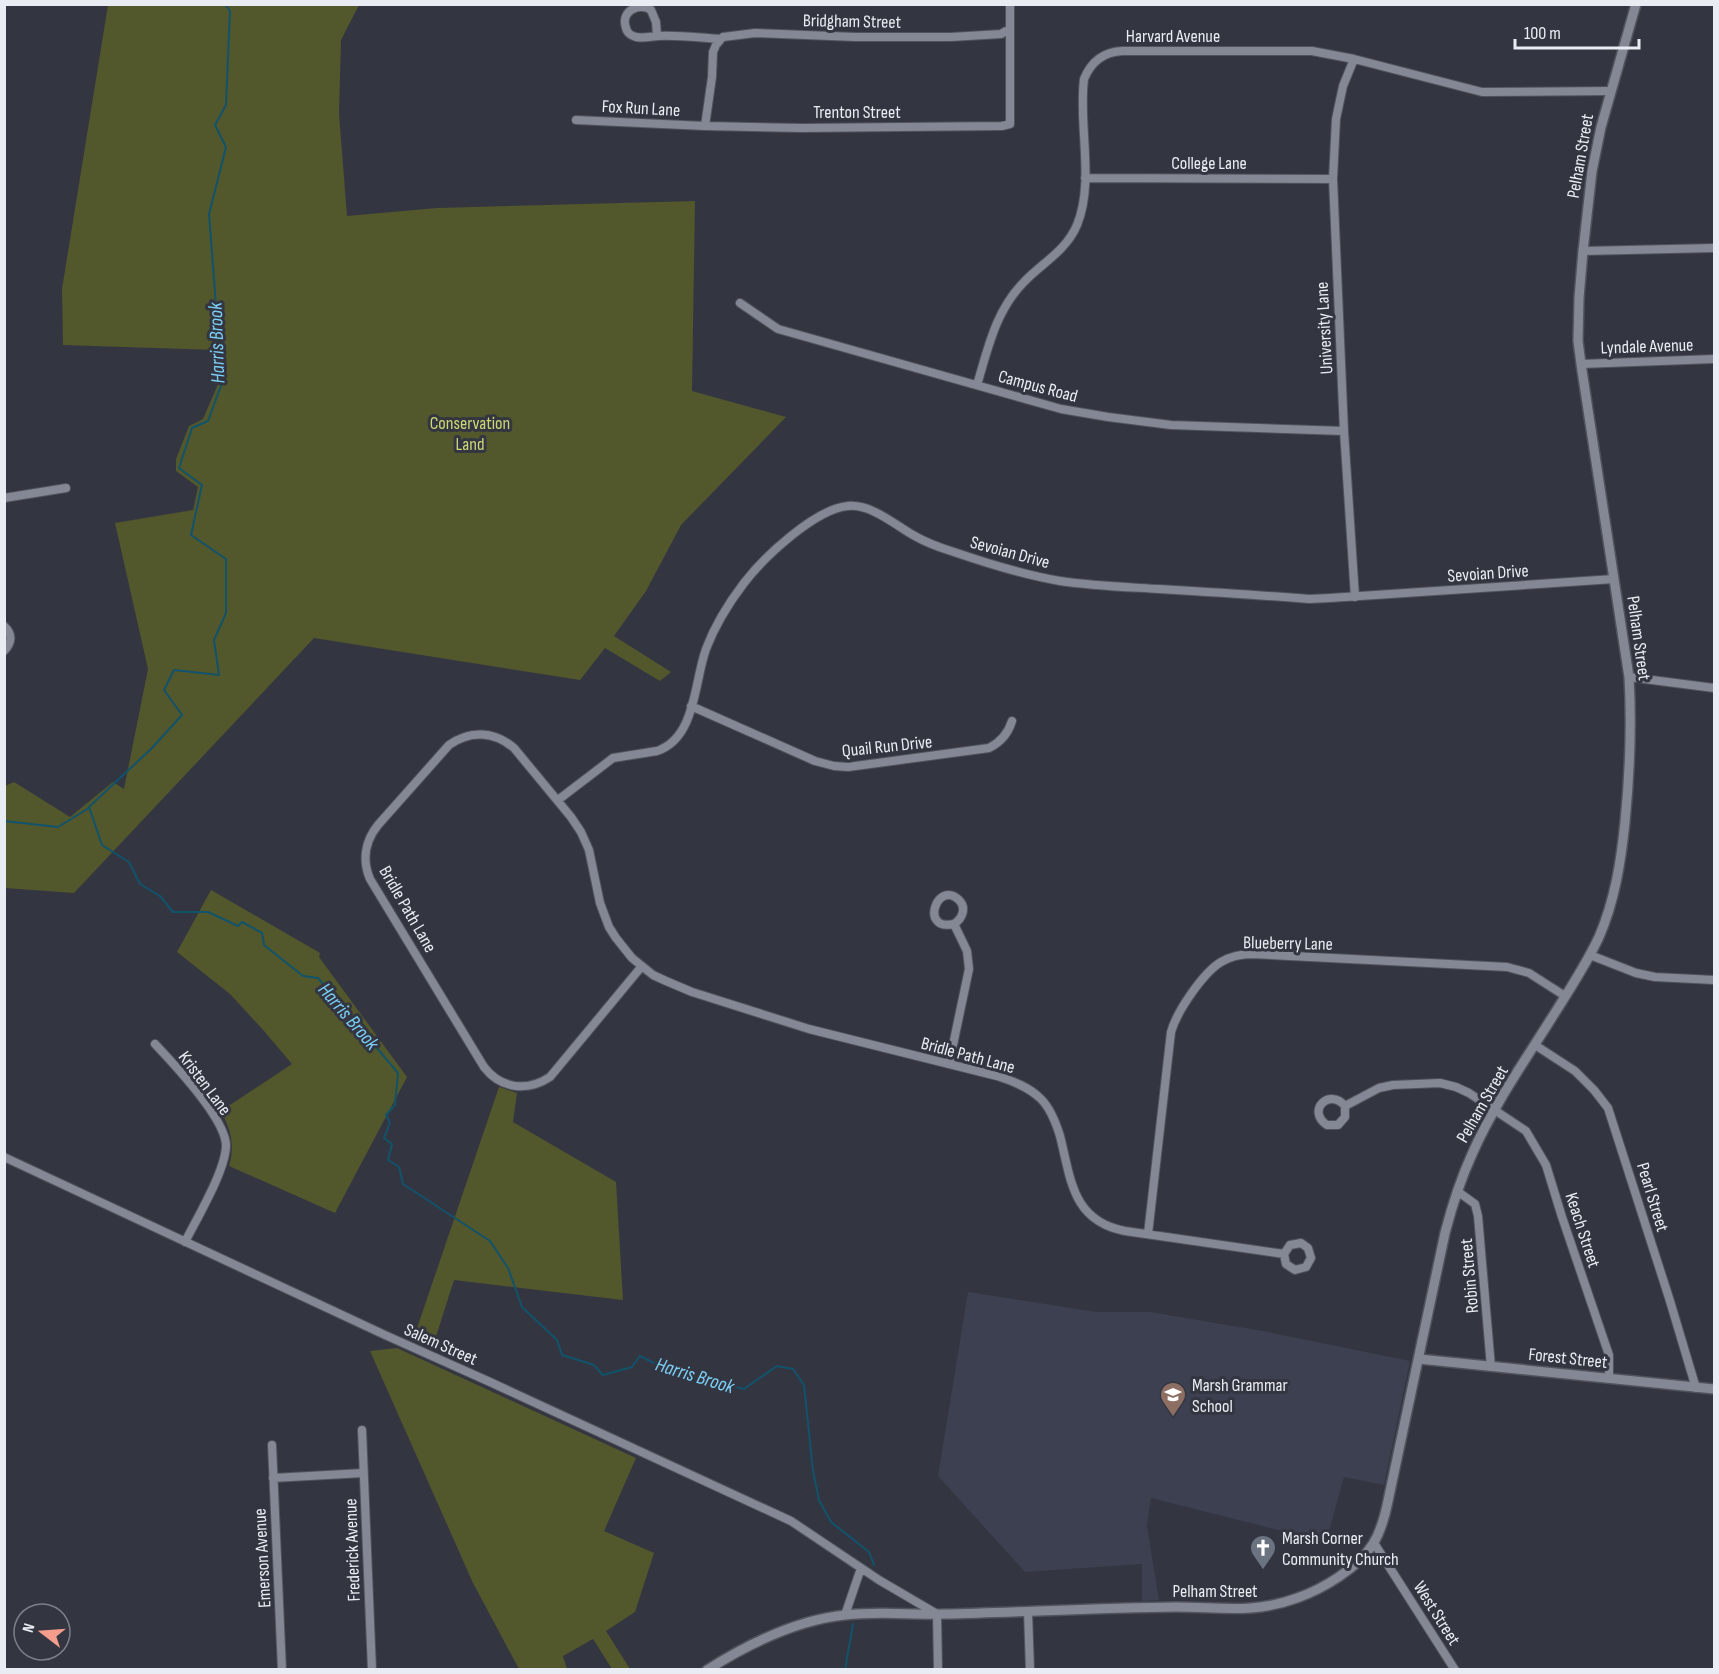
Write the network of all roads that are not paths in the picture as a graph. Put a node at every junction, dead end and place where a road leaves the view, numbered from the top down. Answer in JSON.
{"nodes":[{"id":1,"x":1010,"y":4,"type":"edge"},
{"id":2,"x":1636,"y":4,"type":"edge"},
{"id":3,"x":1010,"y":31,"type":"junction"},
{"id":4,"x":657,"y":35,"type":"junction"},
{"id":5,"x":721,"y":39,"type":"junction"},
{"id":6,"x":1354,"y":59,"type":"junction"},
{"id":7,"x":1611,"y":91,"type":"junction"},
{"id":8,"x":576,"y":120,"type":"dead end"},
{"id":9,"x":705,"y":126,"type":"junction"},
{"id":10,"x":1084,"y":178,"type":"junction"},
{"id":11,"x":1333,"y":179,"type":"junction"},
{"id":12,"x":1714,"y":248,"type":"edge"},
{"id":13,"x":1583,"y":251,"type":"junction"},
{"id":14,"x":740,"y":303,"type":"dead end"},
{"id":15,"x":1714,"y":358,"type":"edge"},
{"id":16,"x":1581,"y":364,"type":"junction"},
{"id":17,"x":977,"y":385,"type":"junction"},
{"id":18,"x":1344,"y":431,"type":"junction"},
{"id":19,"x":66,"y":488,"type":"dead end"},
{"id":20,"x":4,"y":498,"type":"edge"},
{"id":21,"x":1614,"y":579,"type":"junction"},
{"id":22,"x":1355,"y":597,"type":"junction"},
{"id":23,"x":4,"y":626,"type":"edge"},
{"id":24,"x":4,"y":651,"type":"edge"},
{"id":25,"x":1629,"y":677,"type":"junction"},
{"id":26,"x":1714,"y":688,"type":"edge"},
{"id":27,"x":691,"y":706,"type":"junction"},
{"id":28,"x":1012,"y":721,"type":"dead end"},
{"id":29,"x":558,"y":800,"type":"junction"},
{"id":30,"x":954,"y":924,"type":"dead end"},
{"id":31,"x":1590,"y":955,"type":"junction"},
{"id":32,"x":642,"y":966,"type":"junction"},
{"id":33,"x":1714,"y":980,"type":"edge"},
{"id":34,"x":1565,"y":996,"type":"junction"},
{"id":35,"x":155,"y":1044,"type":"dead end"},
{"id":36,"x":1535,"y":1046,"type":"junction"},
{"id":37,"x":949,"y":1064,"type":"junction"},
{"id":38,"x":1345,"y":1106,"type":"dead end"},
{"id":39,"x":1495,"y":1109,"type":"junction"},
{"id":40,"x":4,"y":1157,"type":"edge"},
{"id":41,"x":1457,"y":1191,"type":"junction"},
{"id":42,"x":1148,"y":1234,"type":"junction"},
{"id":43,"x":185,"y":1242,"type":"junction"},
{"id":44,"x":1284,"y":1254,"type":"dead end"},
{"id":45,"x":1419,"y":1359,"type":"junction"},
{"id":46,"x":1491,"y":1367,"type":"junction"},
{"id":47,"x":1610,"y":1379,"type":"junction"},
{"id":48,"x":1696,"y":1388,"type":"junction"},
{"id":49,"x":1714,"y":1389,"type":"edge"},
{"id":50,"x":362,"y":1430,"type":"dead end"},
{"id":51,"x":272,"y":1445,"type":"dead end"},
{"id":52,"x":363,"y":1473,"type":"junction"},
{"id":53,"x":273,"y":1478,"type":"junction"},
{"id":54,"x":1374,"y":1543,"type":"junction"},
{"id":55,"x":861,"y":1568,"type":"junction"},
{"id":56,"x":1028,"y":1612,"type":"junction"},
{"id":57,"x":937,"y":1614,"type":"junction"},
{"id":58,"x":845,"y":1615,"type":"junction"},
{"id":59,"x":282,"y":1670,"type":"edge"},
{"id":60,"x":372,"y":1670,"type":"edge"},
{"id":61,"x":707,"y":1670,"type":"edge"},
{"id":62,"x":938,"y":1670,"type":"edge"},
{"id":63,"x":1030,"y":1670,"type":"edge"},
{"id":64,"x":1455,"y":1670,"type":"edge"}],
"edges":[{"from":1,"to":3,"type":"street"},
{"from":2,"to":7,"type":"street","name":"Pelham Street"},
{"from":3,"to":5,"type":"street","name":"Bridgham Street"},
{"from":3,"to":9,"type":"street","name":"Trenton Street"},
{"from":4,"to":4,"type":"street","name":"Bridgham Street"},
{"from":4,"to":5,"type":"street","name":"Bridgham Street"},
{"from":5,"to":9,"type":"street"},
{"from":6,"to":7,"type":"street","name":"Harvard Avenue"},
{"from":6,"to":10,"type":"street","name":"Harvard Avenue"},
{"from":6,"to":11,"type":"street","name":"University Lane"},
{"from":7,"to":13,"type":"street","name":"Pelham Street"},
{"from":8,"to":9,"type":"street","name":"Fox Run Lane"},
{"from":10,"to":11,"type":"street","name":"College Lane"},
{"from":10,"to":17,"type":"street","name":"Harvard Avenue"},
{"from":11,"to":18,"type":"street","name":"University Lane"},
{"from":12,"to":13,"type":"street"},
{"from":13,"to":16,"type":"street","name":"Pelham Street"},
{"from":14,"to":17,"type":"street","name":"Campus Road"},
{"from":15,"to":16,"type":"street","name":"Lyndale Avenue"},
{"from":16,"to":21,"type":"street","name":"Pelham Street"},
{"from":17,"to":18,"type":"street","name":"Campus Road"},
{"from":18,"to":22,"type":"street","name":"University Lane"},
{"from":19,"to":20,"type":"street"},
{"from":21,"to":22,"type":"street","name":"Sevoian Drive"},
{"from":21,"to":25,"type":"street","name":"Pelham Street"},
{"from":22,"to":27,"type":"street","name":"Sevoian Drive"},
{"from":23,"to":24,"type":"street"},
{"from":25,"to":26,"type":"street"},
{"from":25,"to":31,"type":"street","name":"Pelham Street"},
{"from":27,"to":28,"type":"street","name":"Quail Run Drive"},
{"from":27,"to":29,"type":"street","name":"Sevoian Drive"},
{"from":29,"to":32,"type":"street","name":"Bridle Path Lane"},
{"from":29,"to":32,"type":"street","name":"Bridle Path Lane"},
{"from":30,"to":37,"type":"street"},
{"from":31,"to":33,"type":"street"},
{"from":31,"to":34,"type":"street","name":"Pelham Street"},
{"from":32,"to":37,"type":"street","name":"Bridle Path Lane"},
{"from":34,"to":36,"type":"street","name":"Pelham Street"},
{"from":34,"to":42,"type":"street","name":"Blueberry Lane"},
{"from":35,"to":43,"type":"street","name":"Kristen Lane"},
{"from":36,"to":39,"type":"street","name":"Pelham Street"},
{"from":36,"to":48,"type":"street","name":"Pearl Street"},
{"from":37,"to":42,"type":"street","name":"Bridle Path Lane"},
{"from":38,"to":39,"type":"street","name":"Keach Street"},
{"from":39,"to":41,"type":"street","name":"Pelham Street"},
{"from":39,"to":47,"type":"street","name":"Keach Street"},
{"from":40,"to":43,"type":"street","name":"Salem Street"},
{"from":41,"to":45,"type":"street","name":"Pelham Street"},
{"from":41,"to":46,"type":"street","name":"Robin Street"},
{"from":42,"to":44,"type":"street","name":"Bridle Path Lane"},
{"from":43,"to":55,"type":"street","name":"Salem Street"},
{"from":45,"to":46,"type":"street","name":"Forest Street"},
{"from":45,"to":54,"type":"street","name":"Pelham Street"},
{"from":46,"to":47,"type":"street","name":"Forest Street"},
{"from":47,"to":48,"type":"street","name":"Forest Street"},
{"from":48,"to":49,"type":"street","name":"Forest Street"},
{"from":50,"to":52,"type":"street","name":"Frederick Avenue"},
{"from":51,"to":53,"type":"street","name":"Emerson Avenue"},
{"from":52,"to":53,"type":"street"},
{"from":52,"to":60,"type":"street","name":"Frederick Avenue"},
{"from":53,"to":59,"type":"street","name":"Emerson Avenue"},
{"from":54,"to":56,"type":"street","name":"Pelham Street"},
{"from":54,"to":64,"type":"street","name":"West Street"},
{"from":55,"to":57,"type":"street","name":"Salem Street"},
{"from":55,"to":58,"type":"street"},
{"from":56,"to":57,"type":"street","name":"Pelham Street"},
{"from":56,"to":63,"type":"street"},
{"from":57,"to":58,"type":"street","name":"Pelham Street"},
{"from":57,"to":62,"type":"street"},
{"from":58,"to":61,"type":"street","name":"Pelham Street"}]}
